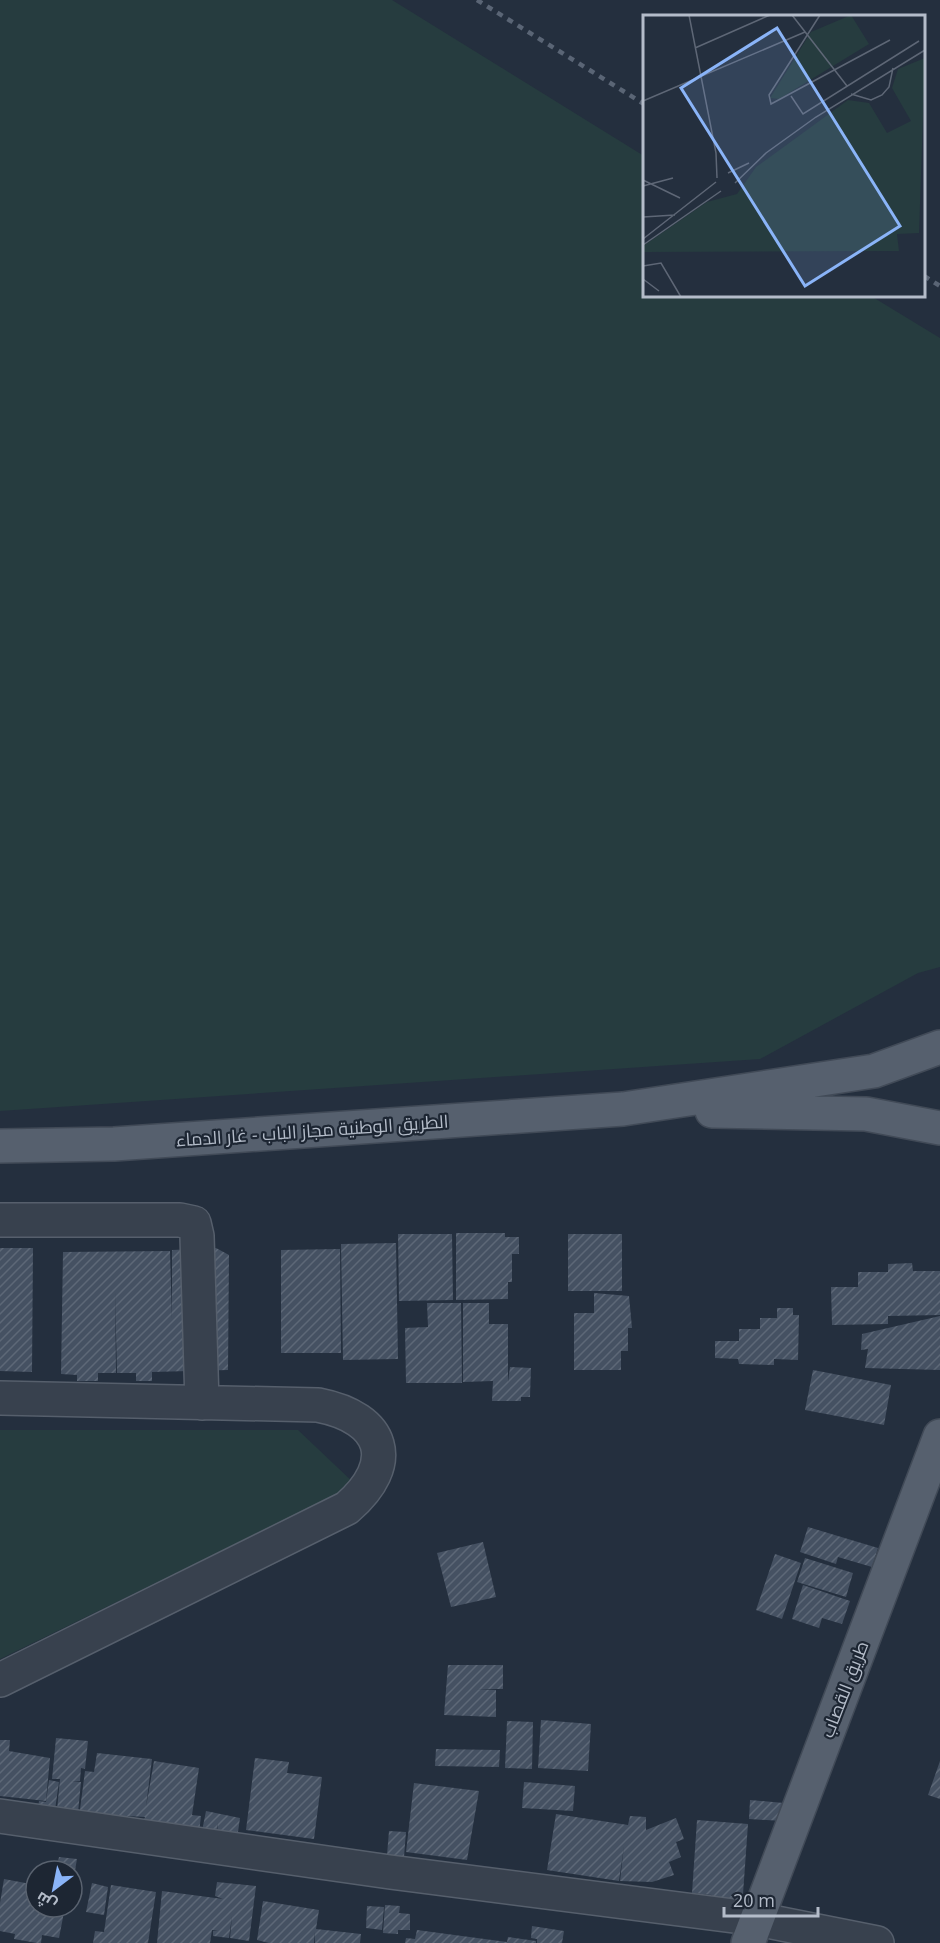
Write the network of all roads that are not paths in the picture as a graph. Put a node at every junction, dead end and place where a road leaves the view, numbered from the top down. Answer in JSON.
{"nodes":[{"id":1,"x":940,"y":1047,"type":"edge"},
{"id":2,"x":623,"y":1109,"type":"junction"},
{"id":3,"x":940,"y":1128,"type":"edge"},
{"id":4,"x":0,"y":1146,"type":"edge"},
{"id":5,"x":0,"y":1220,"type":"edge"},
{"id":6,"x":0,"y":1398,"type":"edge"},
{"id":7,"x":202,"y":1403,"type":"junction"},
{"id":8,"x":940,"y":1436,"type":"edge"},
{"id":9,"x":0,"y":1680,"type":"edge"},
{"id":10,"x":0,"y":1816,"type":"edge"},
{"id":11,"x":752,"y":1931,"type":"edge"},
{"id":12,"x":877,"y":1943,"type":"edge"}],
"edges":[{"from":1,"to":2,"type":"main road","name":"الطريق الوطنية مجاز الباب - غار الدماء"},
{"from":2,"to":3,"type":"main road","name":"الطريق الوطنية مجاز الباب - غار الدماء"},
{"from":2,"to":4,"type":"main road","name":"الطريق الوطنية مجاز الباب - غار الدماء"},
{"from":5,"to":7,"type":"street"},
{"from":6,"to":7,"type":"street"},
{"from":7,"to":9,"type":"street"},
{"from":8,"to":11,"type":"main road","name":"طريق القصاب"},
{"from":10,"to":11,"type":"street"},
{"from":11,"to":12,"type":"street"}]}
